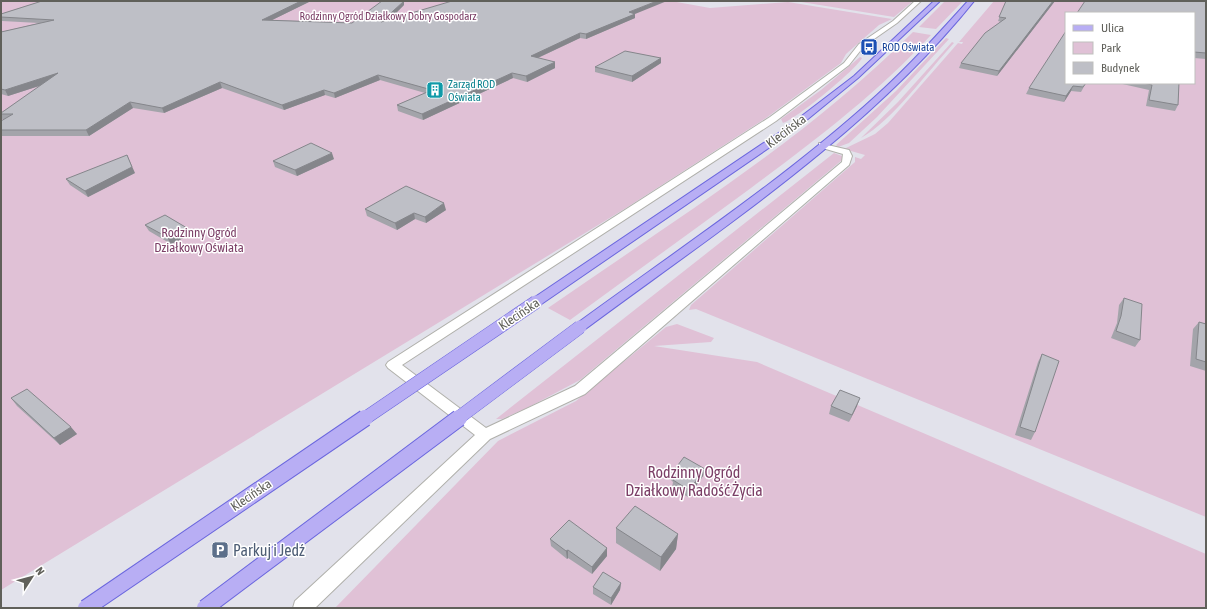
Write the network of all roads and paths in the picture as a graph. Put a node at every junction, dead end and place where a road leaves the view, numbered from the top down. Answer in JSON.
{"nodes":[{"id":1,"x":918,"y":1,"type":"edge"},
{"id":2,"x":937,"y":1,"type":"edge"},
{"id":3,"x":971,"y":1,"type":"edge"},
{"id":4,"x":822,"y":145,"type":"junction"},
{"id":5,"x":485,"y":435,"type":"junction"},
{"id":6,"x":86,"y":608,"type":"edge"},
{"id":7,"x":205,"y":608,"type":"edge"},
{"id":8,"x":302,"y":608,"type":"edge"}],
"edges":[{"from":1,"to":5,"type":"street"},
{"from":2,"to":6,"type":"main road","name":"Klecińska","bridge":true},
{"from":3,"to":4,"type":"main road"},
{"from":4,"to":5,"type":"street"},
{"from":4,"to":7,"type":"main road","bridge":true},
{"from":5,"to":8,"type":"street"}]}
